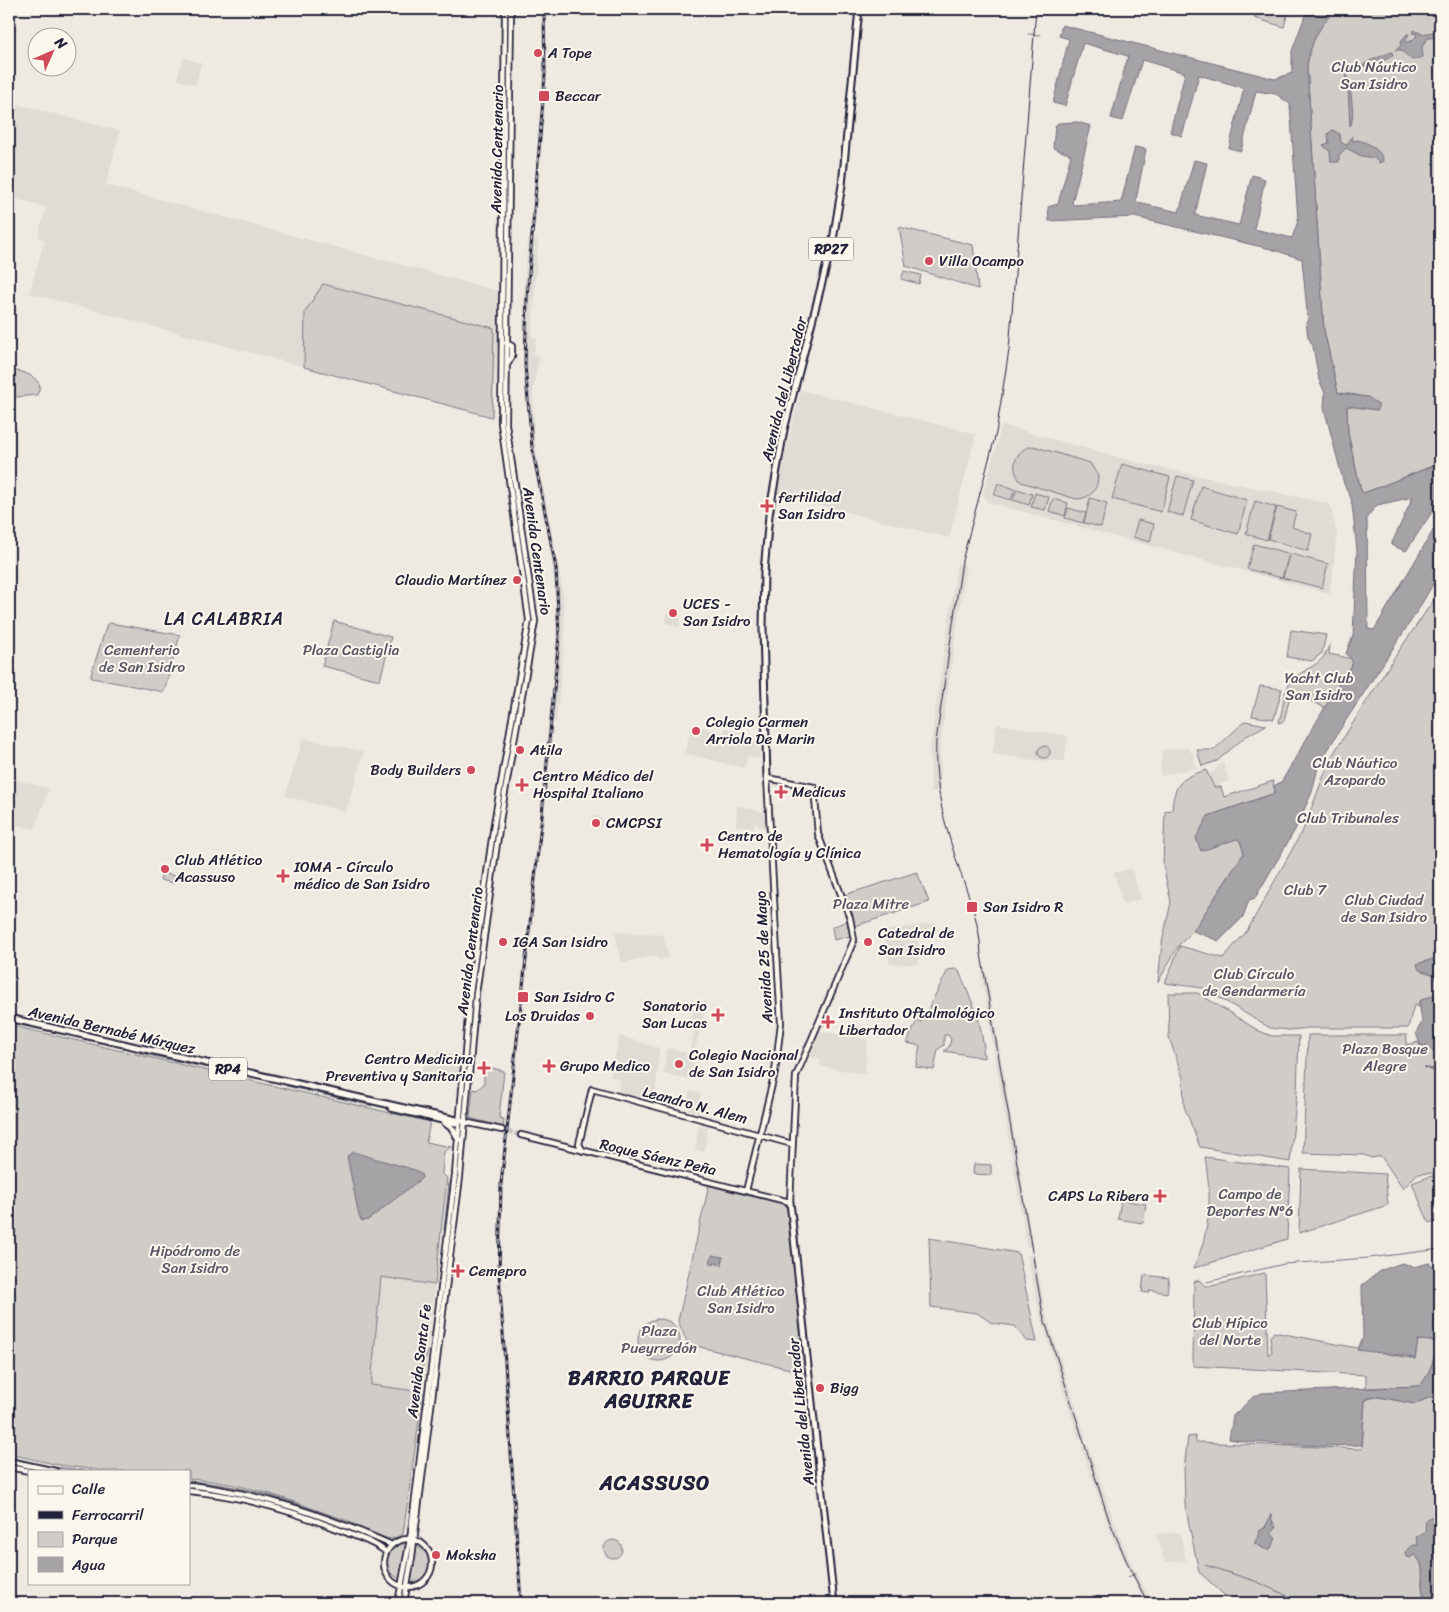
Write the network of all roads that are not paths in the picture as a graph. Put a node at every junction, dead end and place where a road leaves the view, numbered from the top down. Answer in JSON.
{"nodes":[{"id":1,"x":505,"y":9,"type":"edge"},
{"id":2,"x":511,"y":9,"type":"edge"},
{"id":3,"x":859,"y":9,"type":"edge"},
{"id":4,"x":504,"y":343,"type":"junction"},
{"id":5,"x":767,"y":778,"type":"junction"},
{"id":6,"x":9,"y":1018,"type":"edge"},
{"id":7,"x":386,"y":1106,"type":"junction"},
{"id":8,"x":440,"y":1120,"type":"junction"},
{"id":9,"x":463,"y":1122,"type":"junction"},
{"id":10,"x":502,"y":1130,"type":"tunnel mouth"},
{"id":11,"x":521,"y":1135,"type":"tunnel mouth"},
{"id":12,"x":760,"y":1136,"type":"junction"},
{"id":13,"x":458,"y":1140,"type":"junction"},
{"id":14,"x":579,"y":1144,"type":"junction"},
{"id":15,"x":792,"y":1144,"type":"junction"},
{"id":16,"x":567,"y":1147,"type":"junction"},
{"id":17,"x":584,"y":1152,"type":"junction"},
{"id":18,"x":746,"y":1191,"type":"junction"},
{"id":19,"x":790,"y":1202,"type":"junction"},
{"id":20,"x":9,"y":1461,"type":"edge"},
{"id":21,"x":9,"y":1467,"type":"edge"},
{"id":22,"x":50,"y":1470,"type":"edge"},
{"id":23,"x":28,"y":1471,"type":"edge"},
{"id":24,"x":420,"y":1477,"type":"junction"},
{"id":25,"x":190,"y":1485,"type":"edge"},
{"id":26,"x":190,"y":1491,"type":"edge"},
{"id":27,"x":412,"y":1539,"type":"junction"},
{"id":28,"x":392,"y":1545,"type":"junction"},
{"id":29,"x":386,"y":1552,"type":"junction"},
{"id":30,"x":402,"y":1586,"type":"junction"},
{"id":31,"x":408,"y":1587,"type":"junction"},
{"id":32,"x":398,"y":1603,"type":"edge"},
{"id":33,"x":404,"y":1603,"type":"edge"},
{"id":34,"x":834,"y":1603,"type":"edge"}],
"edges":[{"from":1,"to":4,"type":"main road","name":"Avenida Centenario"},
{"from":2,"to":4,"type":"main road","name":"Avenida Centenario"},
{"from":3,"to":5,"type":"main road","name":"Avenida del Libertador","number":"RP27"},
{"from":4,"to":9,"type":"main road","name":"Avenida Centenario"},
{"from":4,"to":9,"type":"main road","name":"Avenida Centenario"},
{"from":5,"to":12,"type":"main road","name":"Avenida 25 de Mayo","number":"RP27"},
{"from":5,"to":15,"type":"main road","name":"Avenida del Libertador"},
{"from":6,"to":7,"type":"main road","name":"Avenida Bernabé Márquez","number":"RP4"},
{"from":7,"to":8,"type":"main road","name":"Avenida Bernabé Márquez","number":"RP4"},
{"from":7,"to":9,"type":"main road","name":"Avenida Bernabé Márquez","number":"RP4"},
{"from":8,"to":9,"type":"main road","name":"Avenida Bernabé Márquez","number":"RP4"},
{"from":8,"to":13,"type":"main road"},
{"from":9,"to":10,"type":"main road","number":"RP4"},
{"from":9,"to":13,"type":"main road","name":"Avenida Santa Fe"},
{"from":9,"to":24,"type":"main road","name":"Avenida Santa Fe"},
{"from":11,"to":16,"type":"main road","name":"Roque Sáenz Peña"},
{"from":12,"to":14,"type":"main road","name":"Leandro N. Alem"},
{"from":12,"to":15,"type":"main road","name":"Leandro N. Alem"},
{"from":12,"to":18,"type":"main road","name":"Avenida 25 de Mayo","number":"RP27"},
{"from":13,"to":24,"type":"main road","name":"Avenida Santa Fe"},
{"from":14,"to":16,"type":"main road"},
{"from":14,"to":17,"type":"main road"},
{"from":15,"to":19,"type":"main road","name":"Avenida del Libertador"},
{"from":16,"to":17,"type":"main road","name":"Roque Sáenz Peña"},
{"from":17,"to":18,"type":"main road","name":"Roque Sáenz Peña"},
{"from":18,"to":19,"type":"main road","name":"Roque Sáenz Peña"},
{"from":19,"to":34,"type":"main road","name":"Avenida del Libertador"},
{"from":20,"to":22,"type":"main road"},
{"from":21,"to":23,"type":"main road"},
{"from":24,"to":27,"type":"main road","name":"Avenida Santa Fe"},
{"from":25,"to":28,"type":"main road"},
{"from":26,"to":29,"type":"main road"},
{"from":27,"to":28,"type":"main road"},
{"from":27,"to":30,"type":"main road","name":"Avenida Santa Fe"},
{"from":27,"to":31,"type":"main road","name":"Avenida Santa Fe"},
{"from":27,"to":31,"type":"main road"},
{"from":28,"to":29,"type":"main road"},
{"from":29,"to":30,"type":"main road"},
{"from":30,"to":31,"type":"main road"},
{"from":30,"to":32,"type":"main road","name":"Avenida Santa Fe"},
{"from":31,"to":33,"type":"main road","name":"Avenida Santa Fe"}]}
